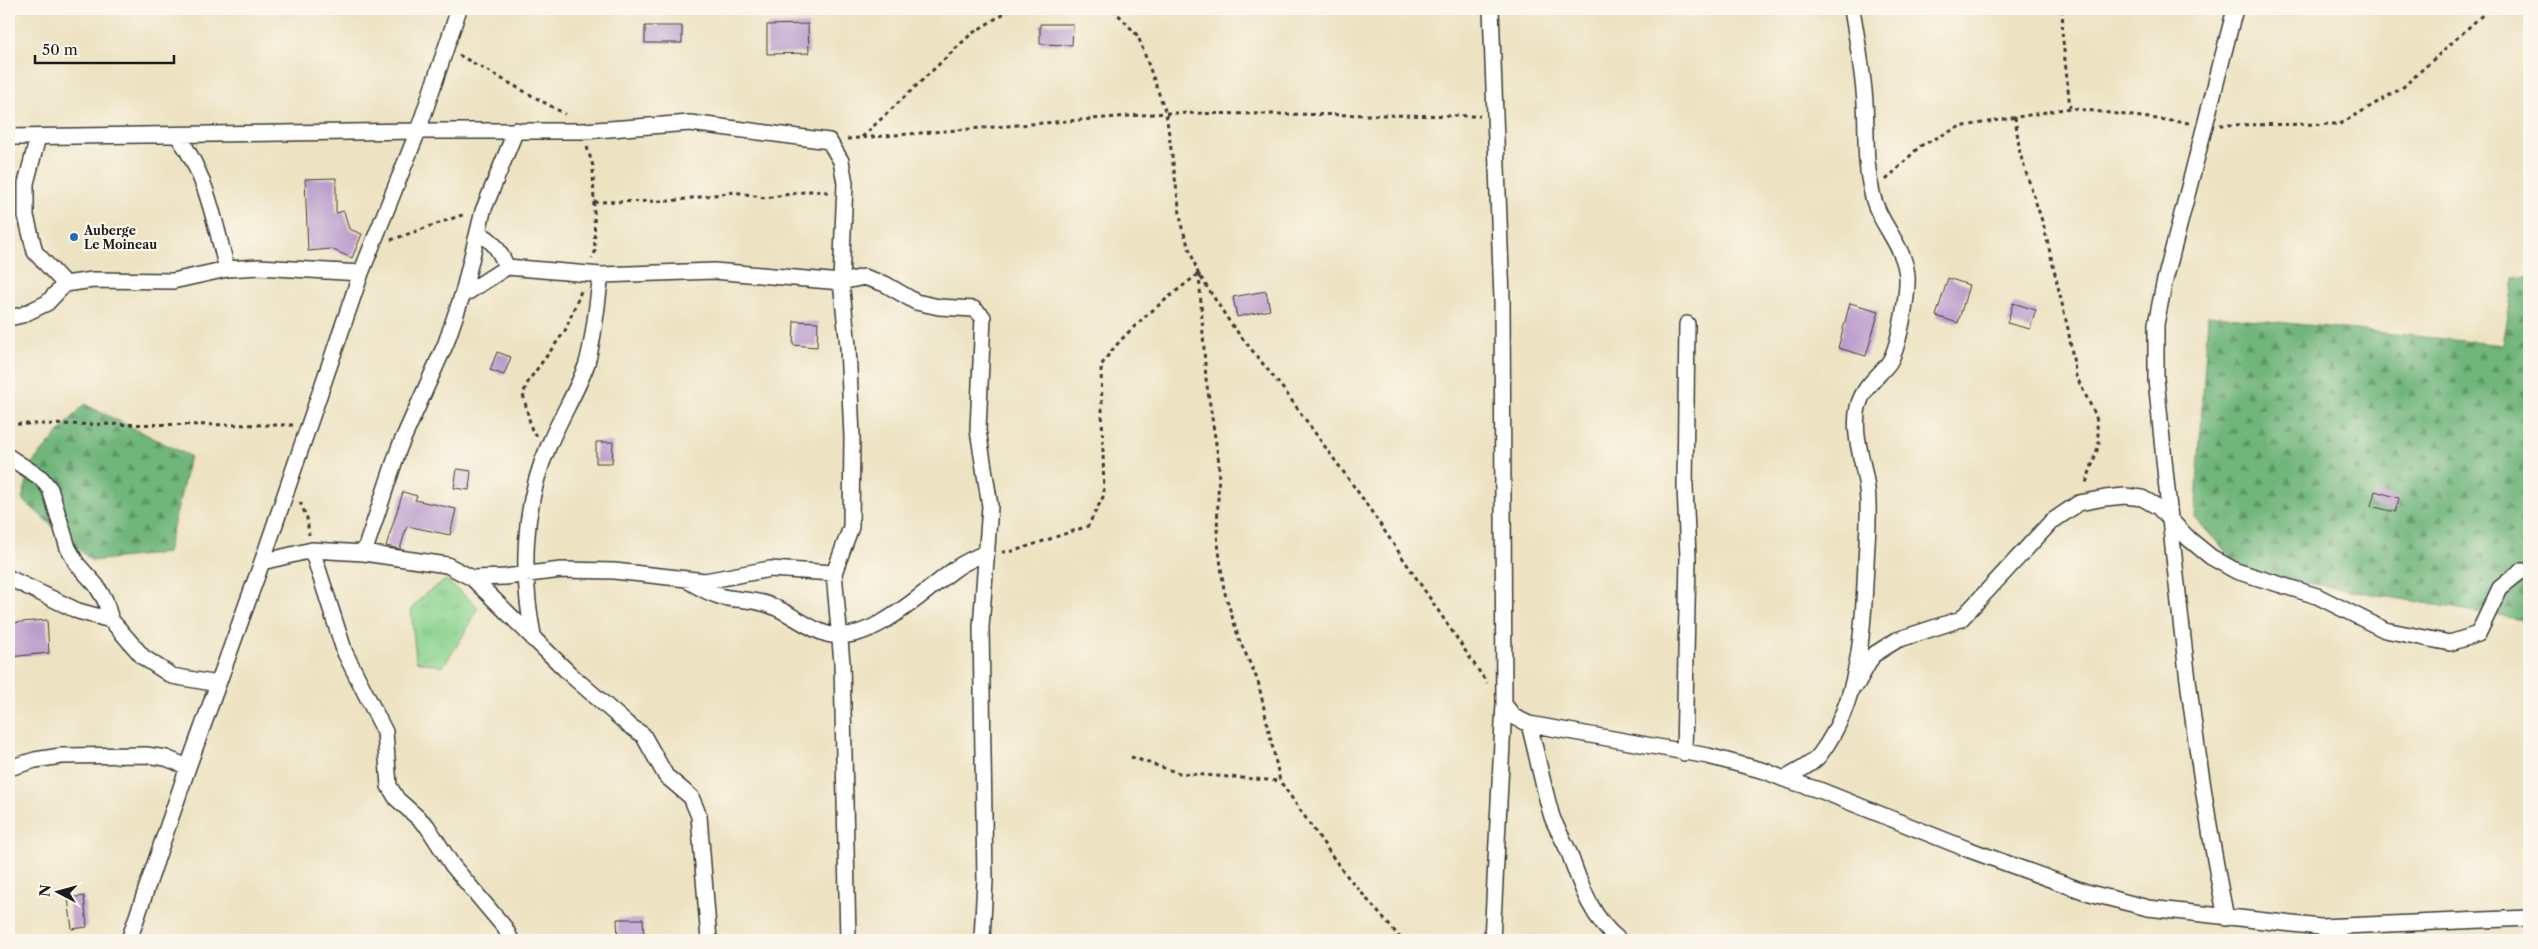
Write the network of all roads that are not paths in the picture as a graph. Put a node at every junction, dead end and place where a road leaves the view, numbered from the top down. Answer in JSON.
{"nodes":[{"id":1,"x":459,"y":9,"type":"edge"},
{"id":2,"x":1491,"y":9,"type":"edge"},
{"id":3,"x":1852,"y":9,"type":"edge"},
{"id":4,"x":2235,"y":9,"type":"edge"},
{"id":5,"x":516,"y":130,"type":"junction"},
{"id":6,"x":418,"y":131,"type":"junction"},
{"id":7,"x":178,"y":135,"type":"junction"},
{"id":8,"x":9,"y":137,"type":"edge"},
{"id":9,"x":38,"y":137,"type":"junction"},
{"id":10,"x":478,"y":233,"type":"junction"},
{"id":11,"x":507,"y":267,"type":"junction"},
{"id":12,"x":227,"y":269,"type":"junction"},
{"id":13,"x":361,"y":273,"type":"junction"},
{"id":14,"x":601,"y":275,"type":"junction"},
{"id":15,"x":841,"y":282,"type":"junction"},
{"id":16,"x":65,"y":284,"type":"junction"},
{"id":17,"x":463,"y":293,"type":"junction"},
{"id":18,"x":9,"y":318,"type":"edge"},
{"id":19,"x":1687,"y":324,"type":"dead end"},
{"id":20,"x":9,"y":457,"type":"edge"},
{"id":21,"x":2170,"y":520,"type":"junction"},
{"id":22,"x":312,"y":550,"type":"junction"},
{"id":23,"x":364,"y":553,"type":"junction"},
{"id":24,"x":985,"y":553,"type":"junction"},
{"id":25,"x":262,"y":562,"type":"junction"},
{"id":26,"x":2529,"y":572,"type":"edge"},
{"id":27,"x":526,"y":573,"type":"junction"},
{"id":28,"x":834,"y":573,"type":"junction"},
{"id":29,"x":9,"y":578,"type":"edge"},
{"id":30,"x":472,"y":578,"type":"junction"},
{"id":31,"x":684,"y":580,"type":"junction"},
{"id":32,"x":111,"y":620,"type":"junction"},
{"id":33,"x":839,"y":636,"type":"junction"},
{"id":34,"x":534,"y":640,"type":"junction"},
{"id":35,"x":218,"y":684,"type":"junction"},
{"id":36,"x":1848,"y":700,"type":"junction"},
{"id":37,"x":1504,"y":704,"type":"junction"},
{"id":38,"x":1529,"y":724,"type":"junction"},
{"id":39,"x":1684,"y":753,"type":"junction"},
{"id":40,"x":188,"y":767,"type":"junction"},
{"id":41,"x":9,"y":768,"type":"edge"},
{"id":42,"x":1784,"y":779,"type":"junction"},
{"id":43,"x":2226,"y":918,"type":"junction"},
{"id":44,"x":2529,"y":918,"type":"edge"},
{"id":45,"x":2320,"y":927,"type":"junction"},
{"id":46,"x":129,"y":940,"type":"edge"},
{"id":47,"x":511,"y":940,"type":"edge"},
{"id":48,"x":710,"y":940,"type":"edge"},
{"id":49,"x":848,"y":940,"type":"edge"},
{"id":50,"x":982,"y":940,"type":"edge"},
{"id":51,"x":1492,"y":940,"type":"edge"},
{"id":52,"x":1619,"y":940,"type":"edge"},
{"id":53,"x":2341,"y":940,"type":"edge"}],
"edges":[{"from":1,"to":6,"type":"street"},
{"from":2,"to":37,"type":"street"},
{"from":3,"to":36,"type":"street"},
{"from":4,"to":21,"type":"street"},
{"from":5,"to":6,"type":"street"},
{"from":5,"to":10,"type":"street"},
{"from":5,"to":15,"type":"street"},
{"from":6,"to":7,"type":"street"},
{"from":6,"to":13,"type":"street"},
{"from":7,"to":9,"type":"street"},
{"from":7,"to":12,"type":"street"},
{"from":8,"to":9,"type":"street"},
{"from":9,"to":16,"type":"street"},
{"from":10,"to":11,"type":"street"},
{"from":10,"to":17,"type":"street"},
{"from":11,"to":14,"type":"street"},
{"from":11,"to":17,"type":"street"},
{"from":12,"to":13,"type":"street"},
{"from":12,"to":16,"type":"street"},
{"from":13,"to":25,"type":"street"},
{"from":14,"to":15,"type":"street"},
{"from":14,"to":27,"type":"street"},
{"from":15,"to":24,"type":"street"},
{"from":15,"to":28,"type":"street"},
{"from":16,"to":18,"type":"street"},
{"from":17,"to":23,"type":"street"},
{"from":19,"to":39,"type":"street"},
{"from":20,"to":32,"type":"street"},
{"from":21,"to":26,"type":"street"},
{"from":21,"to":36,"type":"street"},
{"from":21,"to":43,"type":"street"},
{"from":22,"to":23,"type":"street"},
{"from":22,"to":25,"type":"street"},
{"from":22,"to":47,"type":"street"},
{"from":23,"to":30,"type":"street"},
{"from":24,"to":33,"type":"street"},
{"from":24,"to":50,"type":"street"},
{"from":25,"to":35,"type":"street"},
{"from":27,"to":30,"type":"street"},
{"from":27,"to":31,"type":"street"},
{"from":27,"to":34,"type":"street"},
{"from":28,"to":31,"type":"street"},
{"from":28,"to":33,"type":"street"},
{"from":29,"to":32,"type":"street"},
{"from":30,"to":34,"type":"street"},
{"from":31,"to":33,"type":"street"},
{"from":32,"to":35,"type":"street"},
{"from":33,"to":49,"type":"street"},
{"from":34,"to":48,"type":"street"},
{"from":35,"to":40,"type":"street"},
{"from":36,"to":42,"type":"street"},
{"from":37,"to":38,"type":"street"},
{"from":37,"to":51,"type":"street"},
{"from":38,"to":39,"type":"street"},
{"from":38,"to":52,"type":"street"},
{"from":39,"to":42,"type":"street"},
{"from":40,"to":41,"type":"street"},
{"from":40,"to":46,"type":"street"},
{"from":42,"to":43,"type":"street"},
{"from":43,"to":45,"type":"street"},
{"from":44,"to":45,"type":"street"},
{"from":45,"to":53,"type":"street"}]}
